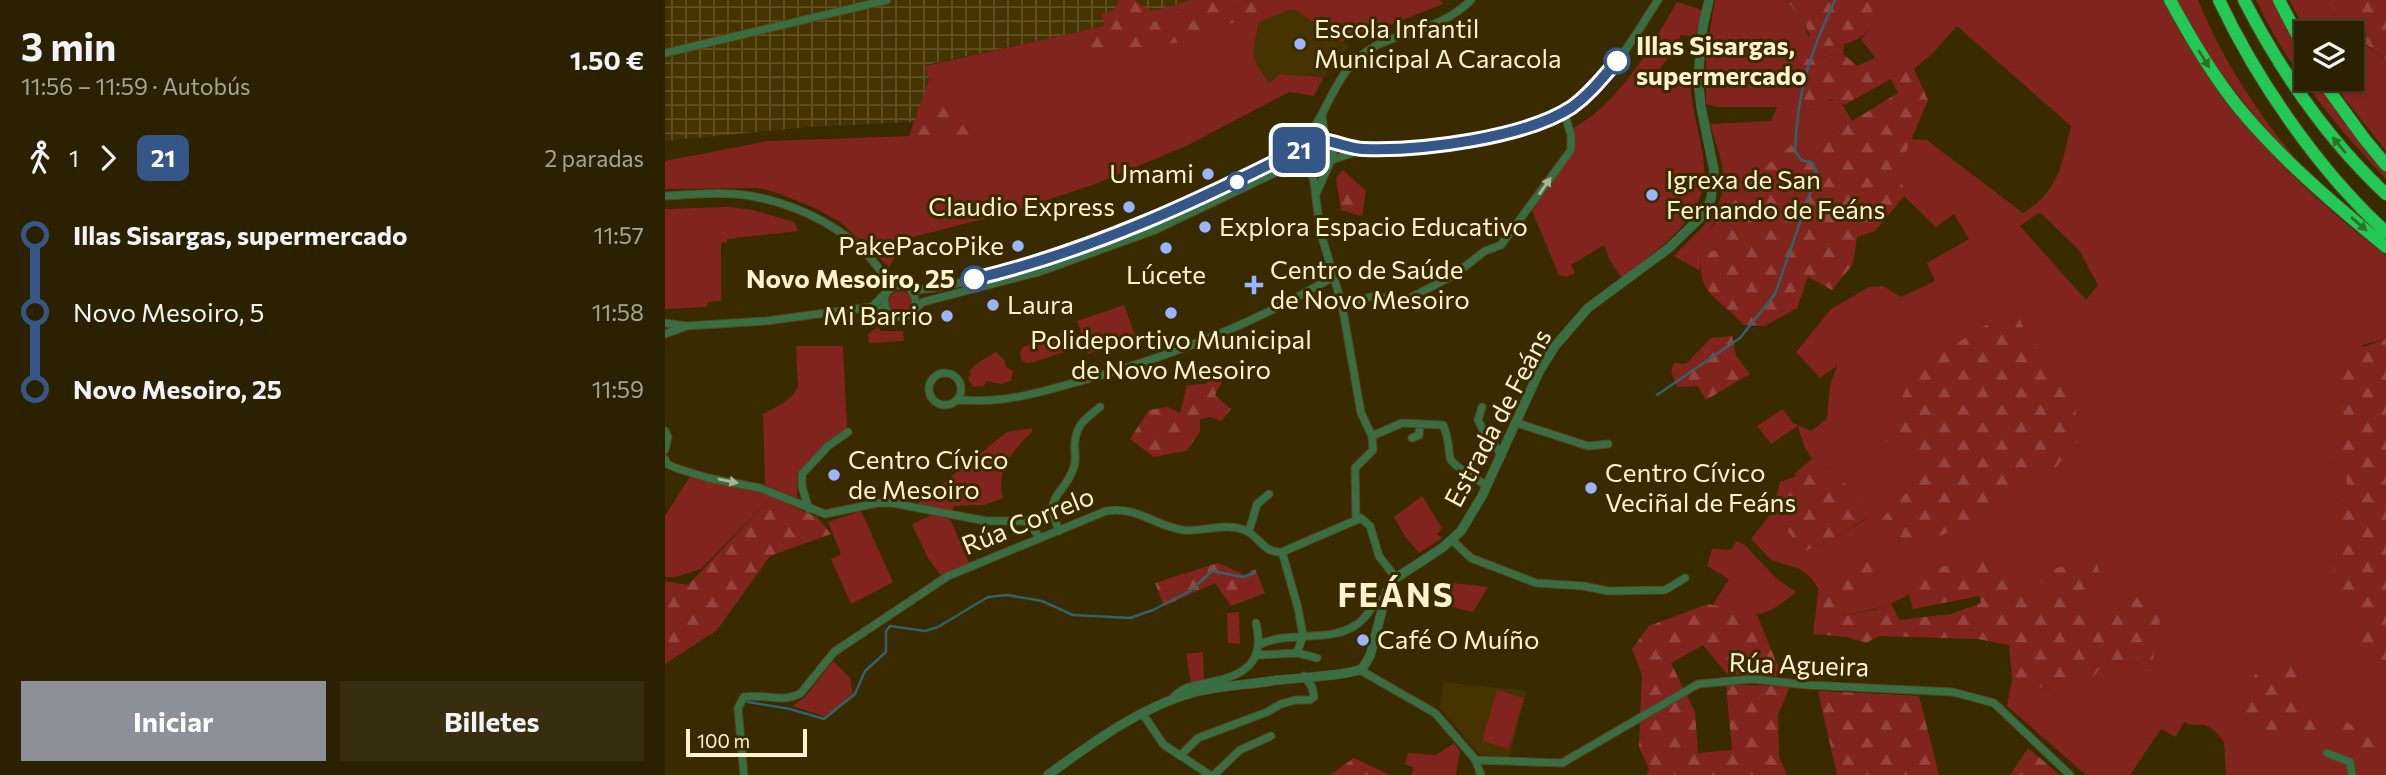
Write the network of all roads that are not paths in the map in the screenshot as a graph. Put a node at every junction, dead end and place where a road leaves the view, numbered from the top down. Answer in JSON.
{"nodes":[{"id":1,"x":887,"y":0,"type":"edge"},
{"id":2,"x":1471,"y":0,"type":"edge"},
{"id":3,"x":1658,"y":0,"type":"edge"},
{"id":4,"x":1709,"y":0,"type":"edge"},
{"id":5,"x":2170,"y":0,"type":"edge"},
{"id":6,"x":2219,"y":0,"type":"edge"},
{"id":7,"x":2244,"y":0,"type":"edge"},
{"id":8,"x":2279,"y":0,"type":"edge"},
{"id":9,"x":2294,"y":29,"type":"edge"},
{"id":10,"x":665,"y":53,"type":"edge"},
{"id":11,"x":2330,"y":91,"type":"edge"},
{"id":12,"x":1323,"y":112,"type":"junction"},
{"id":13,"x":1564,"y":112,"type":"junction"},
{"id":14,"x":1326,"y":141,"type":"junction"},
{"id":15,"x":1306,"y":145,"type":"junction"},
{"id":16,"x":1362,"y":149,"type":"junction"},
{"id":17,"x":1330,"y":162,"type":"junction"},
{"id":18,"x":1307,"y":164,"type":"junction"},
{"id":19,"x":2386,"y":165,"type":"edge"},
{"id":20,"x":2327,"y":167,"type":"junction"},
{"id":21,"x":2386,"y":194,"type":"edge"},
{"id":22,"x":665,"y":196,"type":"edge"},
{"id":23,"x":1316,"y":196,"type":"junction"},
{"id":24,"x":2386,"y":222,"type":"edge"},
{"id":25,"x":2386,"y":232,"type":"edge"},
{"id":26,"x":2386,"y":247,"type":"edge"},
{"id":27,"x":884,"y":274,"type":"junction"},
{"id":28,"x":1333,"y":277,"type":"junction"},
{"id":29,"x":908,"y":288,"type":"junction"},
{"id":30,"x":888,"y":291,"type":"junction"},
{"id":31,"x":1342,"y":305,"type":"junction"},
{"id":32,"x":871,"y":307,"type":"junction"},
{"id":33,"x":885,"y":310,"type":"junction"},
{"id":34,"x":914,"y":310,"type":"junction"},
{"id":35,"x":665,"y":323,"type":"edge"},
{"id":36,"x":686,"y":326,"type":"junction"},
{"id":37,"x":665,"y":334,"type":"edge"},
{"id":38,"x":961,"y":390,"type":"junction"},
{"id":39,"x":957,"y":400,"type":"junction"},
{"id":40,"x":972,"y":400,"type":"junction"},
{"id":41,"x":1100,"y":407,"type":"dead end"},
{"id":42,"x":1482,"y":407,"type":"dead end"},
{"id":43,"x":1517,"y":423,"type":"junction"},
{"id":44,"x":1420,"y":425,"type":"junction"},
{"id":45,"x":665,"y":431,"type":"edge"},
{"id":46,"x":848,"y":432,"type":"dead end"},
{"id":47,"x":1371,"y":436,"type":"junction"},
{"id":48,"x":1412,"y":438,"type":"dead end"},
{"id":49,"x":1608,"y":444,"type":"dead end"},
{"id":50,"x":665,"y":450,"type":"edge"},
{"id":51,"x":1502,"y":455,"type":"junction"},
{"id":52,"x":665,"y":459,"type":"edge"},
{"id":53,"x":1487,"y":485,"type":"junction"},
{"id":54,"x":1269,"y":494,"type":"dead end"},
{"id":55,"x":809,"y":509,"type":"junction"},
{"id":56,"x":1356,"y":520,"type":"junction"},
{"id":57,"x":1059,"y":531,"type":"junction"},
{"id":58,"x":1249,"y":531,"type":"junction"},
{"id":59,"x":1039,"y":537,"type":"junction"},
{"id":60,"x":1452,"y":540,"type":"junction"},
{"id":61,"x":1282,"y":552,"type":"junction"},
{"id":62,"x":1396,"y":578,"type":"junction"},
{"id":63,"x":1685,"y":578,"type":"dead end"},
{"id":64,"x":1383,"y":600,"type":"junction"},
{"id":65,"x":1256,"y":623,"type":"dead end"},
{"id":66,"x":1303,"y":636,"type":"junction"},
{"id":67,"x":1259,"y":645,"type":"junction"},
{"id":68,"x":1297,"y":653,"type":"junction"},
{"id":69,"x":1258,"y":655,"type":"junction"},
{"id":70,"x":1317,"y":658,"type":"dead end"},
{"id":71,"x":1360,"y":670,"type":"junction"},
{"id":72,"x":1304,"y":676,"type":"junction"},
{"id":73,"x":1172,"y":700,"type":"junction"},
{"id":74,"x":1143,"y":713,"type":"junction"},
{"id":75,"x":1271,"y":736,"type":"dead end"},
{"id":76,"x":2327,"y":753,"type":"dead end"},
{"id":77,"x":1180,"y":757,"type":"junction"},
{"id":78,"x":1475,"y":760,"type":"junction"},
{"id":79,"x":744,"y":775,"type":"edge"},
{"id":80,"x":1048,"y":775,"type":"edge"},
{"id":81,"x":1212,"y":775,"type":"edge"},
{"id":82,"x":1481,"y":775,"type":"edge"},
{"id":83,"x":2070,"y":775,"type":"edge"},
{"id":84,"x":2352,"y":775,"type":"edge"}],
"edges":[{"from":1,"to":10,"type":"street"},
{"from":2,"to":12,"type":"street"},
{"from":3,"to":13,"type":"street"},
{"from":4,"to":43,"type":"street","name":"Estrada de Feáns"},
{"from":5,"to":26,"type":"highway","one_way":true},
{"from":6,"to":20,"type":"highway"},
{"from":21,"to":7,"type":"highway","one_way":true},
{"from":8,"to":9,"type":"highway"},
{"from":11,"to":19,"type":"highway"},
{"from":12,"to":14,"type":"street"},
{"from":12,"to":15,"type":"street"},
{"from":13,"to":16,"type":"street"},
{"from":31,"to":13,"type":"street","one_way":true},
{"from":14,"to":15,"type":"street"},
{"from":14,"to":16,"type":"street"},
{"from":14,"to":17,"type":"street"},
{"from":15,"to":18,"type":"street"},
{"from":15,"to":29,"type":"street"},
{"from":16,"to":17,"type":"street"},
{"from":17,"to":18,"type":"street"},
{"from":17,"to":23,"type":"street"},
{"from":18,"to":23,"type":"street"},
{"from":18,"to":34,"type":"street"},
{"from":20,"to":24,"type":"highway"},
{"from":20,"to":25,"type":"highway"},
{"from":22,"to":27,"type":"street"},
{"from":23,"to":28,"type":"street"},
{"from":27,"to":29,"type":"street"},
{"from":27,"to":30,"type":"street"},
{"from":28,"to":31,"type":"street"},
{"from":28,"to":40,"type":"street"},
{"from":29,"to":30,"type":"street"},
{"from":29,"to":34,"type":"street"},
{"from":30,"to":32,"type":"street"},
{"from":30,"to":33,"type":"street"},
{"from":31,"to":47,"type":"street"},
{"from":32,"to":33,"type":"street"},
{"from":32,"to":36,"type":"street"},
{"from":33,"to":34,"type":"street"},
{"from":35,"to":36,"type":"street"},
{"from":36,"to":37,"type":"street"},
{"from":38,"to":39,"type":"street"},
{"from":38,"to":39,"type":"street"},
{"from":38,"to":40,"type":"street"},
{"from":39,"to":40,"type":"street"},
{"from":41,"to":57,"type":"street"},
{"from":42,"to":51,"type":"street"},
{"from":43,"to":49,"type":"street"},
{"from":43,"to":51,"type":"street","name":"Estrada de Feáns"},
{"from":44,"to":47,"type":"street"},
{"from":44,"to":48,"type":"street"},
{"from":44,"to":53,"type":"street"},
{"from":45,"to":50,"type":"street"},
{"from":46,"to":55,"type":"street"},
{"from":47,"to":56,"type":"street"},
{"from":51,"to":53,"type":"street","name":"Estrada de Feáns"},
{"from":52,"to":55,"type":"street","one_way":true},
{"from":53,"to":60,"type":"street","name":"Estrada de Feáns"},
{"from":54,"to":58,"type":"street"},
{"from":55,"to":59,"type":"street"},
{"from":56,"to":61,"type":"street"},
{"from":56,"to":62,"type":"street"},
{"from":57,"to":58,"type":"street","name":"Rúa Correlo"},
{"from":57,"to":59,"type":"street","name":"Rúa Correlo"},
{"from":58,"to":61,"type":"street"},
{"from":59,"to":79,"type":"street","name":"Rúa Correlo"},
{"from":60,"to":62,"type":"street","name":"Estrada de Feáns"},
{"from":60,"to":63,"type":"street"},
{"from":61,"to":66,"type":"street"},
{"from":62,"to":64,"type":"street","name":"Estrada de Feáns"},
{"from":64,"to":66,"type":"street"},
{"from":64,"to":71,"type":"street","name":"Estrada de Feáns"},
{"from":65,"to":67,"type":"street"},
{"from":66,"to":67,"type":"street"},
{"from":66,"to":68,"type":"street"},
{"from":67,"to":69,"type":"street"},
{"from":68,"to":69,"type":"street"},
{"from":68,"to":70,"type":"street"},
{"from":69,"to":73,"type":"street"},
{"from":71,"to":72,"type":"street"},
{"from":71,"to":78,"type":"street"},
{"from":72,"to":73,"type":"street"},
{"from":72,"to":77,"type":"street"},
{"from":73,"to":74,"type":"street"},
{"from":74,"to":77,"type":"street"},
{"from":74,"to":80,"type":"street"},
{"from":75,"to":81,"type":"street"},
{"from":76,"to":84,"type":"street"},
{"from":77,"to":81,"type":"street"},
{"from":78,"to":82,"type":"street"},
{"from":78,"to":83,"type":"street","name":"Rúa Agueira"}]}
